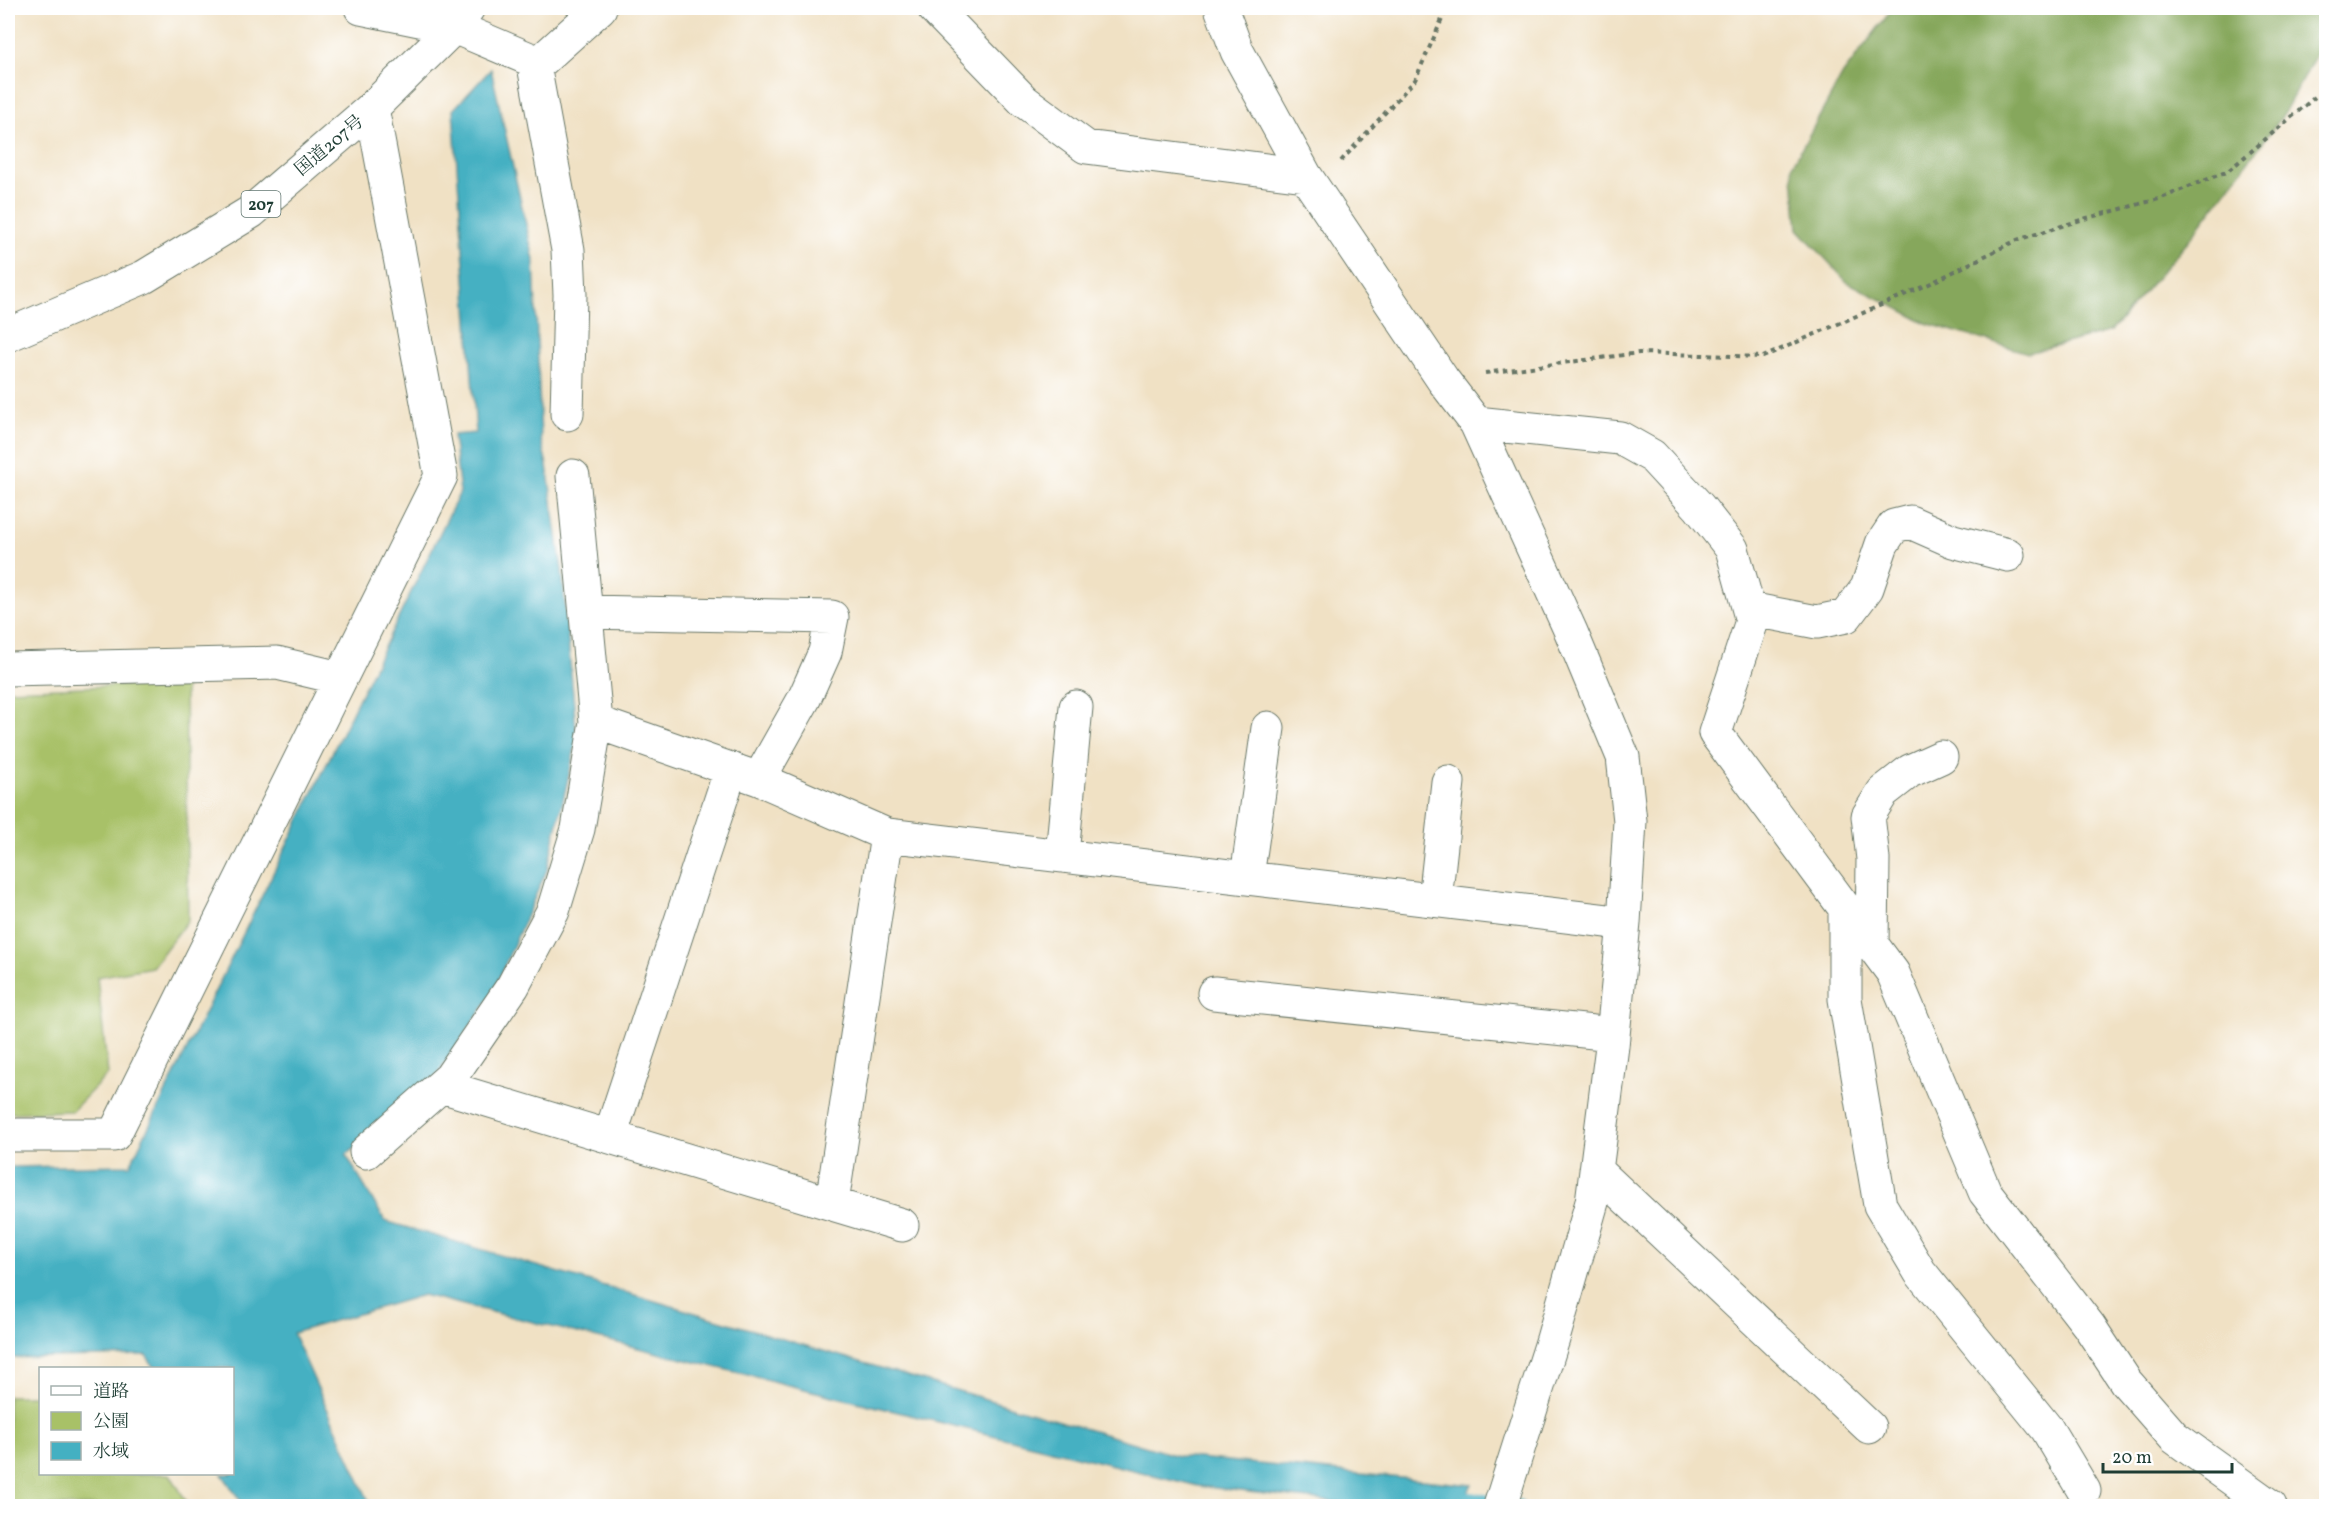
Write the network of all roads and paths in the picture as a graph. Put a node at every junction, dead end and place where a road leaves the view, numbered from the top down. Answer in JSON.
{"nodes":[{"id":1,"x":361,"y":8,"type":"edge"},
{"id":2,"x":600,"y":8,"type":"edge"},
{"id":3,"x":934,"y":8,"type":"edge"},
{"id":4,"x":1221,"y":8,"type":"edge"},
{"id":5,"x":1447,"y":8,"type":"edge"},
{"id":6,"x":461,"y":17,"type":"edge"},
{"id":7,"x":533,"y":60,"type":"junction"},
{"id":8,"x":2326,"y":84,"type":"edge"},
{"id":9,"x":372,"y":108,"type":"junction"},
{"id":10,"x":1310,"y":183,"type":"junction"},
{"id":11,"x":8,"y":335,"type":"edge"},
{"id":12,"x":1443,"y":380,"type":"junction"},
{"id":13,"x":567,"y":414,"type":"dead end"},
{"id":14,"x":1476,"y":423,"type":"junction"},
{"id":15,"x":573,"y":476,"type":"dead end"},
{"id":16,"x":2008,"y":555,"type":"dead end"},
{"id":17,"x":1749,"y":609,"type":"junction"},
{"id":18,"x":586,"y":612,"type":"junction"},
{"id":19,"x":8,"y":669,"type":"edge"},
{"id":20,"x":340,"y":678,"type":"junction"},
{"id":21,"x":1076,"y":707,"type":"dead end"},
{"id":22,"x":596,"y":722,"type":"junction"},
{"id":23,"x":1268,"y":728,"type":"dead end"},
{"id":24,"x":1941,"y":757,"type":"dead end"},
{"id":25,"x":745,"y":774,"type":"junction"},
{"id":26,"x":1448,"y":782,"type":"dead end"},
{"id":27,"x":887,"y":835,"type":"junction"},
{"id":28,"x":1062,"y":855,"type":"junction"},
{"id":29,"x":1247,"y":878,"type":"junction"},
{"id":30,"x":1435,"y":900,"type":"junction"},
{"id":31,"x":1845,"y":908,"type":"junction"},
{"id":32,"x":1624,"y":923,"type":"junction"},
{"id":33,"x":1872,"y":944,"type":"junction"},
{"id":34,"x":1214,"y":993,"type":"dead end"},
{"id":35,"x":1613,"y":1034,"type":"junction"},
{"id":36,"x":441,"y":1086,"type":"junction"},
{"id":37,"x":8,"y":1135,"type":"edge"},
{"id":38,"x":610,"y":1136,"type":"junction"},
{"id":39,"x":366,"y":1152,"type":"dead end"},
{"id":40,"x":1596,"y":1170,"type":"junction"},
{"id":41,"x":832,"y":1203,"type":"junction"},
{"id":42,"x":902,"y":1225,"type":"dead end"},
{"id":43,"x":1869,"y":1427,"type":"dead end"},
{"id":44,"x":2084,"y":1491,"type":"dead end"},
{"id":45,"x":1500,"y":1506,"type":"edge"},
{"id":46,"x":2270,"y":1506,"type":"edge"}],
"edges":[{"from":1,"to":6,"type":"main road"},
{"from":2,"to":7,"type":"main road"},
{"from":3,"to":10,"type":"main road"},
{"from":4,"to":10,"type":"main road"},
{"from":5,"to":10,"type":"path"},
{"from":6,"to":7,"type":"main road"},
{"from":6,"to":9,"type":"main road","name":"国道207号","number":"207"},
{"from":7,"to":13,"type":"main road"},
{"from":8,"to":12,"type":"path"},
{"from":9,"to":11,"type":"main road","name":"国道207号","number":"207"},
{"from":9,"to":20,"type":"main road"},
{"from":10,"to":12,"type":"main road"},
{"from":12,"to":14,"type":"main road"},
{"from":14,"to":17,"type":"main road"},
{"from":14,"to":32,"type":"main road"},
{"from":15,"to":18,"type":"main road"},
{"from":16,"to":17,"type":"main road"},
{"from":17,"to":31,"type":"main road"},
{"from":18,"to":22,"type":"main road"},
{"from":18,"to":25,"type":"main road"},
{"from":19,"to":20,"type":"main road"},
{"from":20,"to":37,"type":"main road"},
{"from":21,"to":28,"type":"main road"},
{"from":22,"to":25,"type":"main road"},
{"from":22,"to":36,"type":"main road"},
{"from":23,"to":29,"type":"main road"},
{"from":24,"to":33,"type":"main road"},
{"from":25,"to":27,"type":"main road"},
{"from":25,"to":38,"type":"main road"},
{"from":26,"to":30,"type":"main road"},
{"from":27,"to":28,"type":"main road"},
{"from":27,"to":41,"type":"main road"},
{"from":28,"to":29,"type":"main road"},
{"from":29,"to":30,"type":"main road"},
{"from":30,"to":32,"type":"main road"},
{"from":31,"to":33,"type":"main road"},
{"from":31,"to":44,"type":"main road"},
{"from":32,"to":35,"type":"main road"},
{"from":33,"to":46,"type":"main road"},
{"from":34,"to":35,"type":"main road"},
{"from":35,"to":40,"type":"main road"},
{"from":36,"to":38,"type":"main road"},
{"from":36,"to":39,"type":"main road"},
{"from":38,"to":41,"type":"main road"},
{"from":40,"to":43,"type":"main road"},
{"from":40,"to":45,"type":"main road"},
{"from":41,"to":42,"type":"main road"}]}
